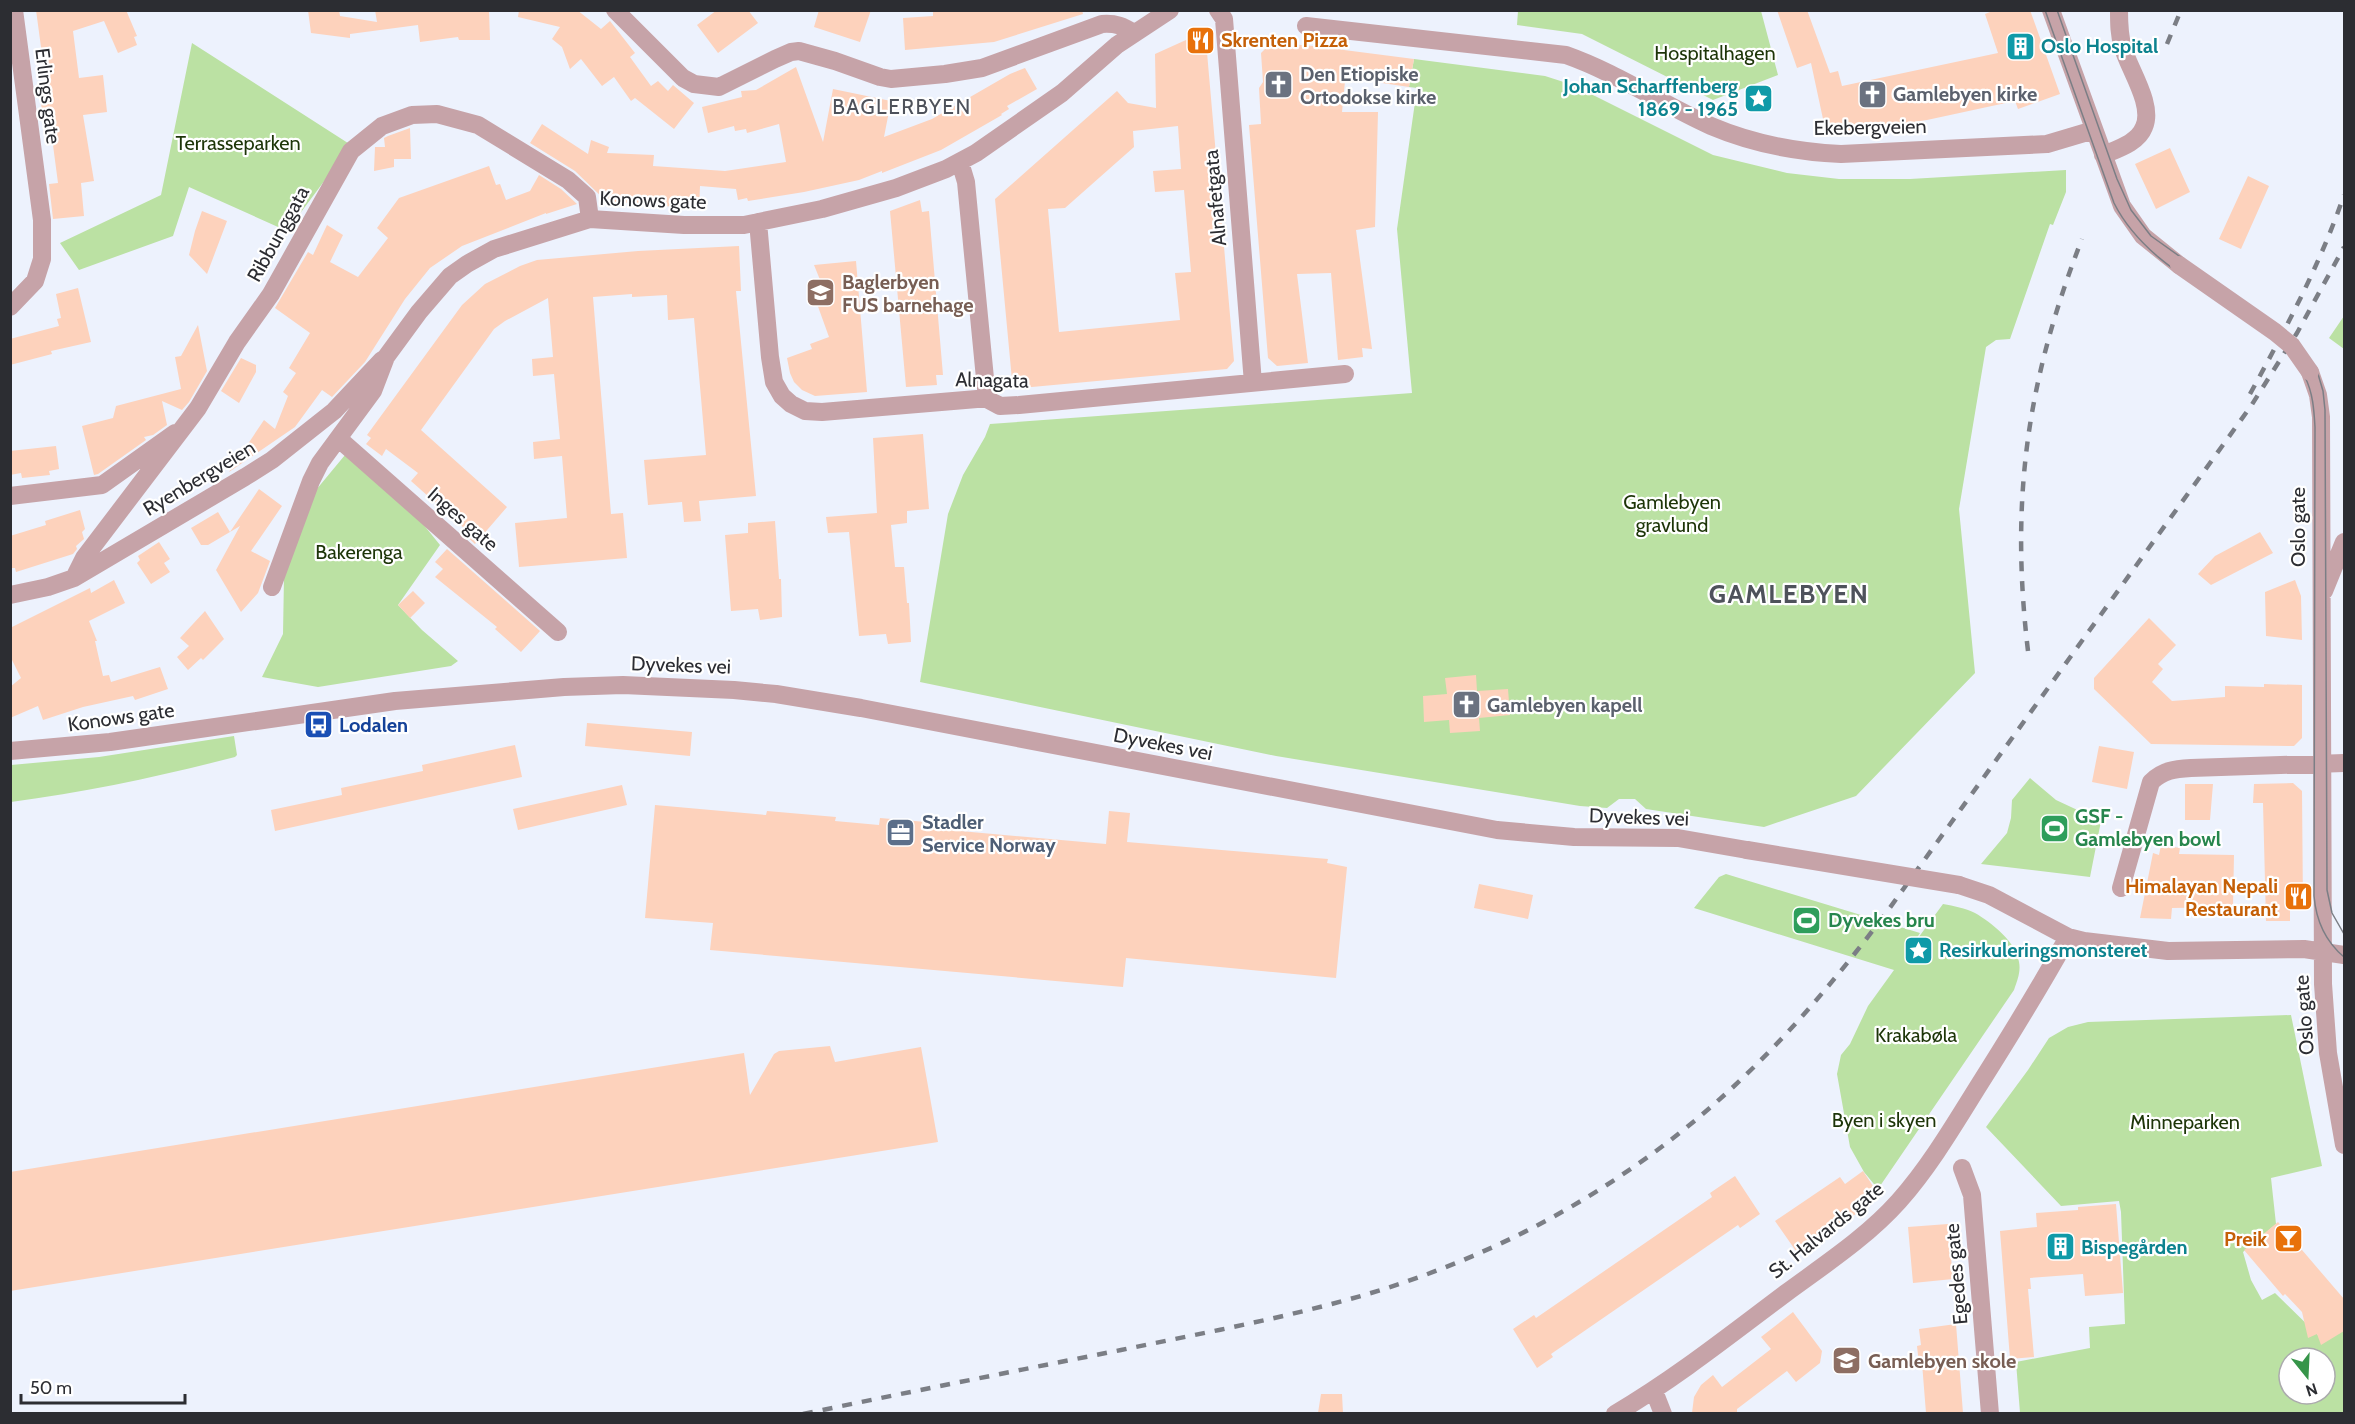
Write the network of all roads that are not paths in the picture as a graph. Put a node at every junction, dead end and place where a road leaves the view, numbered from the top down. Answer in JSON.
{"nodes":[{"id":1,"x":14,"y":10,"type":"edge"},
{"id":2,"x":615,"y":10,"type":"edge"},
{"id":3,"x":1170,"y":10,"type":"edge"},
{"id":4,"x":1218,"y":10,"type":"edge"},
{"id":5,"x":2051,"y":10,"type":"edge"},
{"id":6,"x":2119,"y":10,"type":"edge"},
{"id":7,"x":1306,"y":26,"type":"dead end"},
{"id":8,"x":1134,"y":33,"type":"junction"},
{"id":9,"x":2094,"y":130,"type":"junction"},
{"id":10,"x":2103,"y":154,"type":"junction"},
{"id":11,"x":960,"y":162,"type":"junction"},
{"id":12,"x":590,"y":219,"type":"junction"},
{"id":13,"x":758,"y":222,"type":"junction"},
{"id":14,"x":10,"y":307,"type":"edge"},
{"id":15,"x":386,"y":357,"type":"junction"},
{"id":16,"x":1345,"y":374,"type":"dead end"},
{"id":17,"x":1253,"y":383,"type":"junction"},
{"id":18,"x":987,"y":399,"type":"junction"},
{"id":19,"x":182,"y":430,"type":"junction"},
{"id":20,"x":339,"y":439,"type":"junction"},
{"id":21,"x":10,"y":496,"type":"edge"},
{"id":22,"x":2344,"y":542,"type":"edge"},
{"id":23,"x":74,"y":578,"type":"junction"},
{"id":24,"x":272,"y":587,"type":"dead end"},
{"id":25,"x":10,"y":595,"type":"edge"},
{"id":26,"x":2320,"y":598,"type":"junction"},
{"id":27,"x":558,"y":632,"type":"dead end"},
{"id":28,"x":237,"y":724,"type":"joint"},
{"id":29,"x":10,"y":751,"type":"edge"},
{"id":30,"x":2344,"y":763,"type":"edge"},
{"id":31,"x":2321,"y":765,"type":"junction"},
{"id":32,"x":2121,"y":888,"type":"dead end"},
{"id":33,"x":2068,"y":937,"type":"junction"},
{"id":34,"x":2322,"y":951,"type":"junction"},
{"id":35,"x":2344,"y":956,"type":"edge"},
{"id":36,"x":2344,"y":1145,"type":"edge"},
{"id":37,"x":1962,"y":1168,"type":"dead end"},
{"id":38,"x":1654,"y":1391,"type":"junction"},
{"id":39,"x":1615,"y":1413,"type":"edge"},
{"id":40,"x":1663,"y":1413,"type":"edge"},
{"id":41,"x":1990,"y":1413,"type":"edge"}],
"edges":[{"from":1,"to":14,"type":"street","name":"Erlings gate"},
{"from":2,"to":8,"type":"street"},
{"from":3,"to":8,"type":"street","name":"Konows gate"},
{"from":4,"to":17,"type":"street","name":"Alnafetgata"},
{"from":5,"to":9,"type":"street","name":"Oslo gate"},
{"from":6,"to":10,"type":"street"},
{"from":7,"to":9,"type":"street","name":"Ekebergveien"},
{"from":8,"to":11,"type":"street","name":"Konows gate"},
{"from":9,"to":10,"type":"street","name":"Oslo gate"},
{"from":10,"to":26,"type":"street","name":"Oslo gate","bridge":true},
{"from":11,"to":13,"type":"street","name":"Konows gate"},
{"from":11,"to":18,"type":"street"},
{"from":12,"to":13,"type":"street","name":"Konows gate"},
{"from":12,"to":15,"type":"street","name":"Konows gate"},
{"from":12,"to":19,"type":"street","name":"Ribbunggata"},
{"from":13,"to":18,"type":"street","name":"Alnagata"},
{"from":15,"to":20,"type":"street","name":"Konows gate"},
{"from":15,"to":23,"type":"street","name":"Ryenbergveien"},
{"from":16,"to":17,"type":"street","name":"Alnagata"},
{"from":17,"to":18,"type":"street","name":"Alnagata"},
{"from":19,"to":21,"type":"street"},
{"from":19,"to":23,"type":"street","name":"Ribbunggata"},
{"from":20,"to":24,"type":"street","name":"Konows gate"},
{"from":20,"to":27,"type":"street","name":"Inges gate"},
{"from":22,"to":26,"type":"street"},
{"from":23,"to":25,"type":"street","name":"Ryenbergveien"},
{"from":26,"to":31,"type":"street","name":"Oslo gate"},
{"from":28,"to":29,"type":"street","name":"Konows gate"},
{"from":28,"to":33,"type":"street","name":"Dyvekes vei","bridge":true},
{"from":30,"to":31,"type":"street"},
{"from":31,"to":32,"type":"street"},
{"from":31,"to":34,"type":"street","name":"Oslo gate"},
{"from":33,"to":34,"type":"street","name":"Dyvekes vei"},
{"from":33,"to":38,"type":"street","name":"St. Halvards gate"},
{"from":34,"to":35,"type":"street","name":"Dyvekes vei"},
{"from":34,"to":36,"type":"street","name":"Oslo gate"},
{"from":37,"to":41,"type":"street","name":"Egedes gate"},
{"from":38,"to":39,"type":"street","name":"St. Halvards gate"},
{"from":38,"to":40,"type":"street"}]}
